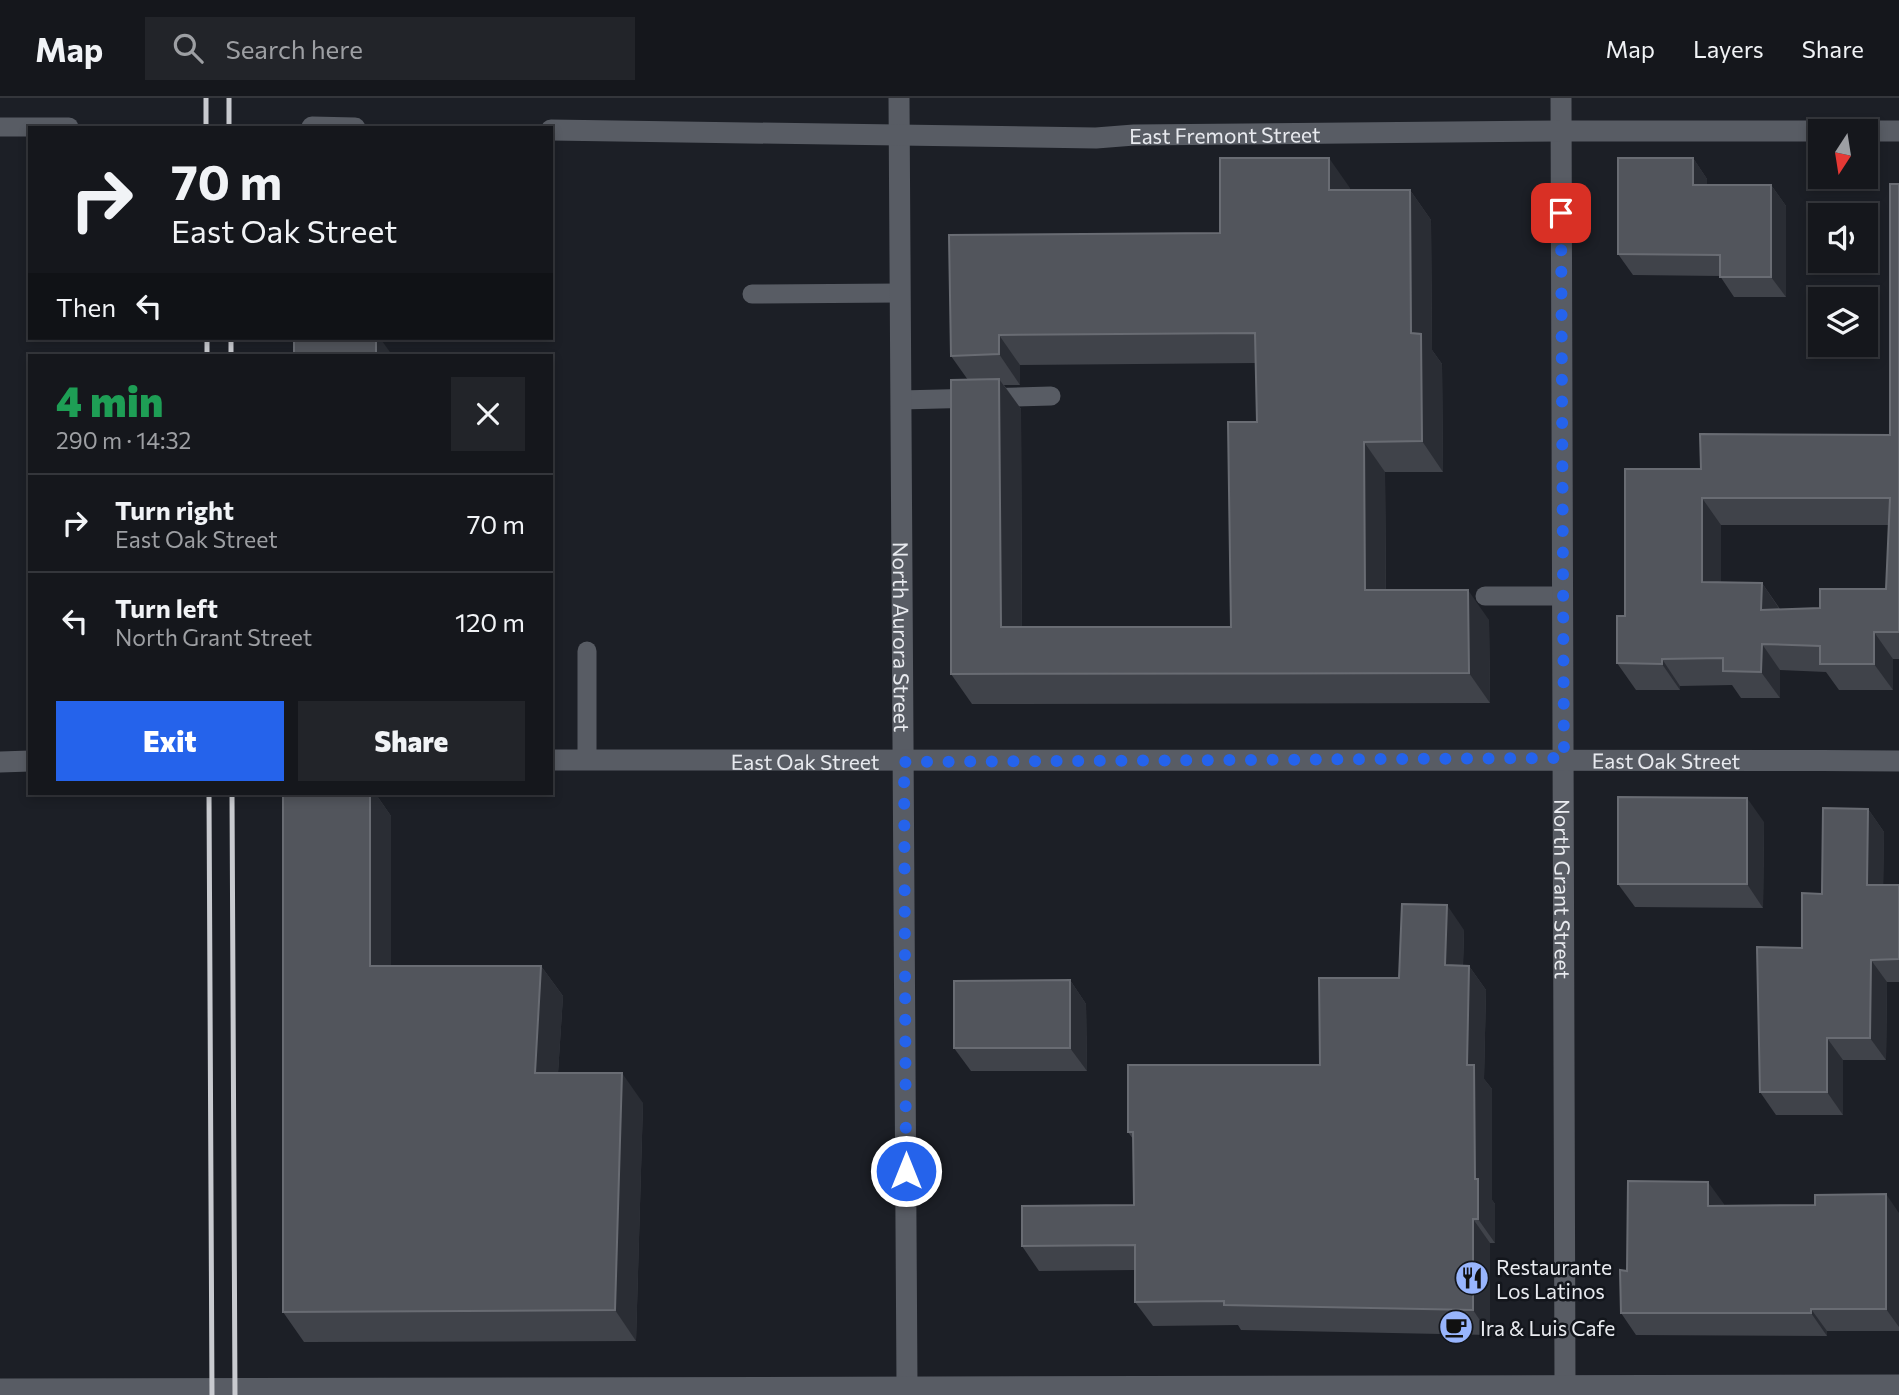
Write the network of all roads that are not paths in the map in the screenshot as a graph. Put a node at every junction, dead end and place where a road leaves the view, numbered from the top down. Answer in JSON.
{"nodes":[{"id":1,"x":899,"y":98,"type":"edge"},
{"id":2,"x":1561,"y":98,"type":"edge"},
{"id":3,"x":0,"y":127,"type":"edge"},
{"id":4,"x":28,"y":127,"type":"edge"},
{"id":5,"x":553,"y":130,"type":"edge"},
{"id":6,"x":1561,"y":131,"type":"junction"},
{"id":7,"x":1899,"y":131,"type":"edge"},
{"id":8,"x":899,"y":135,"type":"junction"},
{"id":9,"x":900,"y":293,"type":"junction"},
{"id":10,"x":752,"y":294,"type":"dead end"},
{"id":11,"x":1051,"y":396,"type":"dead end"},
{"id":12,"x":901,"y":400,"type":"junction"},
{"id":13,"x":1485,"y":596,"type":"dead end"},
{"id":14,"x":1563,"y":596,"type":"junction"},
{"id":15,"x":587,"y":651,"type":"dead end"},
{"id":16,"x":1564,"y":758,"type":"junction"},
{"id":17,"x":553,"y":760,"type":"edge"},
{"id":18,"x":587,"y":760,"type":"junction"},
{"id":19,"x":28,"y":761,"type":"edge"},
{"id":20,"x":1899,"y":761,"type":"edge"},
{"id":21,"x":0,"y":762,"type":"edge"},
{"id":22,"x":904,"y":762,"type":"junction"},
{"id":23,"x":1565,"y":1384,"type":"junction"},
{"id":24,"x":1899,"y":1385,"type":"edge"},
{"id":25,"x":907,"y":1386,"type":"junction"},
{"id":26,"x":0,"y":1389,"type":"edge"},
{"id":27,"x":1184,"y":1390,"type":"edge"},
{"id":28,"x":1290,"y":1390,"type":"edge"}],
"edges":[{"from":1,"to":8,"type":"street","name":"North Aurora Street"},
{"from":2,"to":6,"type":"street","name":"North Grant Street"},
{"from":3,"to":4,"type":"lane"},
{"from":5,"to":8,"type":"street","name":"East Fremont Street"},
{"from":6,"to":7,"type":"street","name":"East Fremont Street"},
{"from":6,"to":8,"type":"street","name":"East Fremont Street"},
{"from":6,"to":14,"type":"street","name":"North Grant Street"},
{"from":8,"to":9,"type":"street","name":"North Aurora Street"},
{"from":9,"to":10,"type":"lane"},
{"from":9,"to":12,"type":"street","name":"North Aurora Street"},
{"from":11,"to":12,"type":"lane"},
{"from":12,"to":22,"type":"street","name":"North Aurora Street"},
{"from":13,"to":14,"type":"lane"},
{"from":14,"to":16,"type":"street","name":"North Grant Street"},
{"from":15,"to":18,"type":"lane"},
{"from":16,"to":20,"type":"street","name":"East Oak Street"},
{"from":16,"to":22,"type":"street","name":"East Oak Street"},
{"from":16,"to":23,"type":"street","name":"North Grant Street"},
{"from":17,"to":18,"type":"street","name":"East Oak Street"},
{"from":18,"to":22,"type":"street","name":"East Oak Street"},
{"from":19,"to":21,"type":"street"},
{"from":22,"to":25,"type":"street","name":"North Aurora Street"},
{"from":23,"to":24,"type":"street"},
{"from":23,"to":28,"type":"street"},
{"from":25,"to":26,"type":"street"},
{"from":25,"to":27,"type":"street"},
{"from":27,"to":28,"type":"street"}]}
